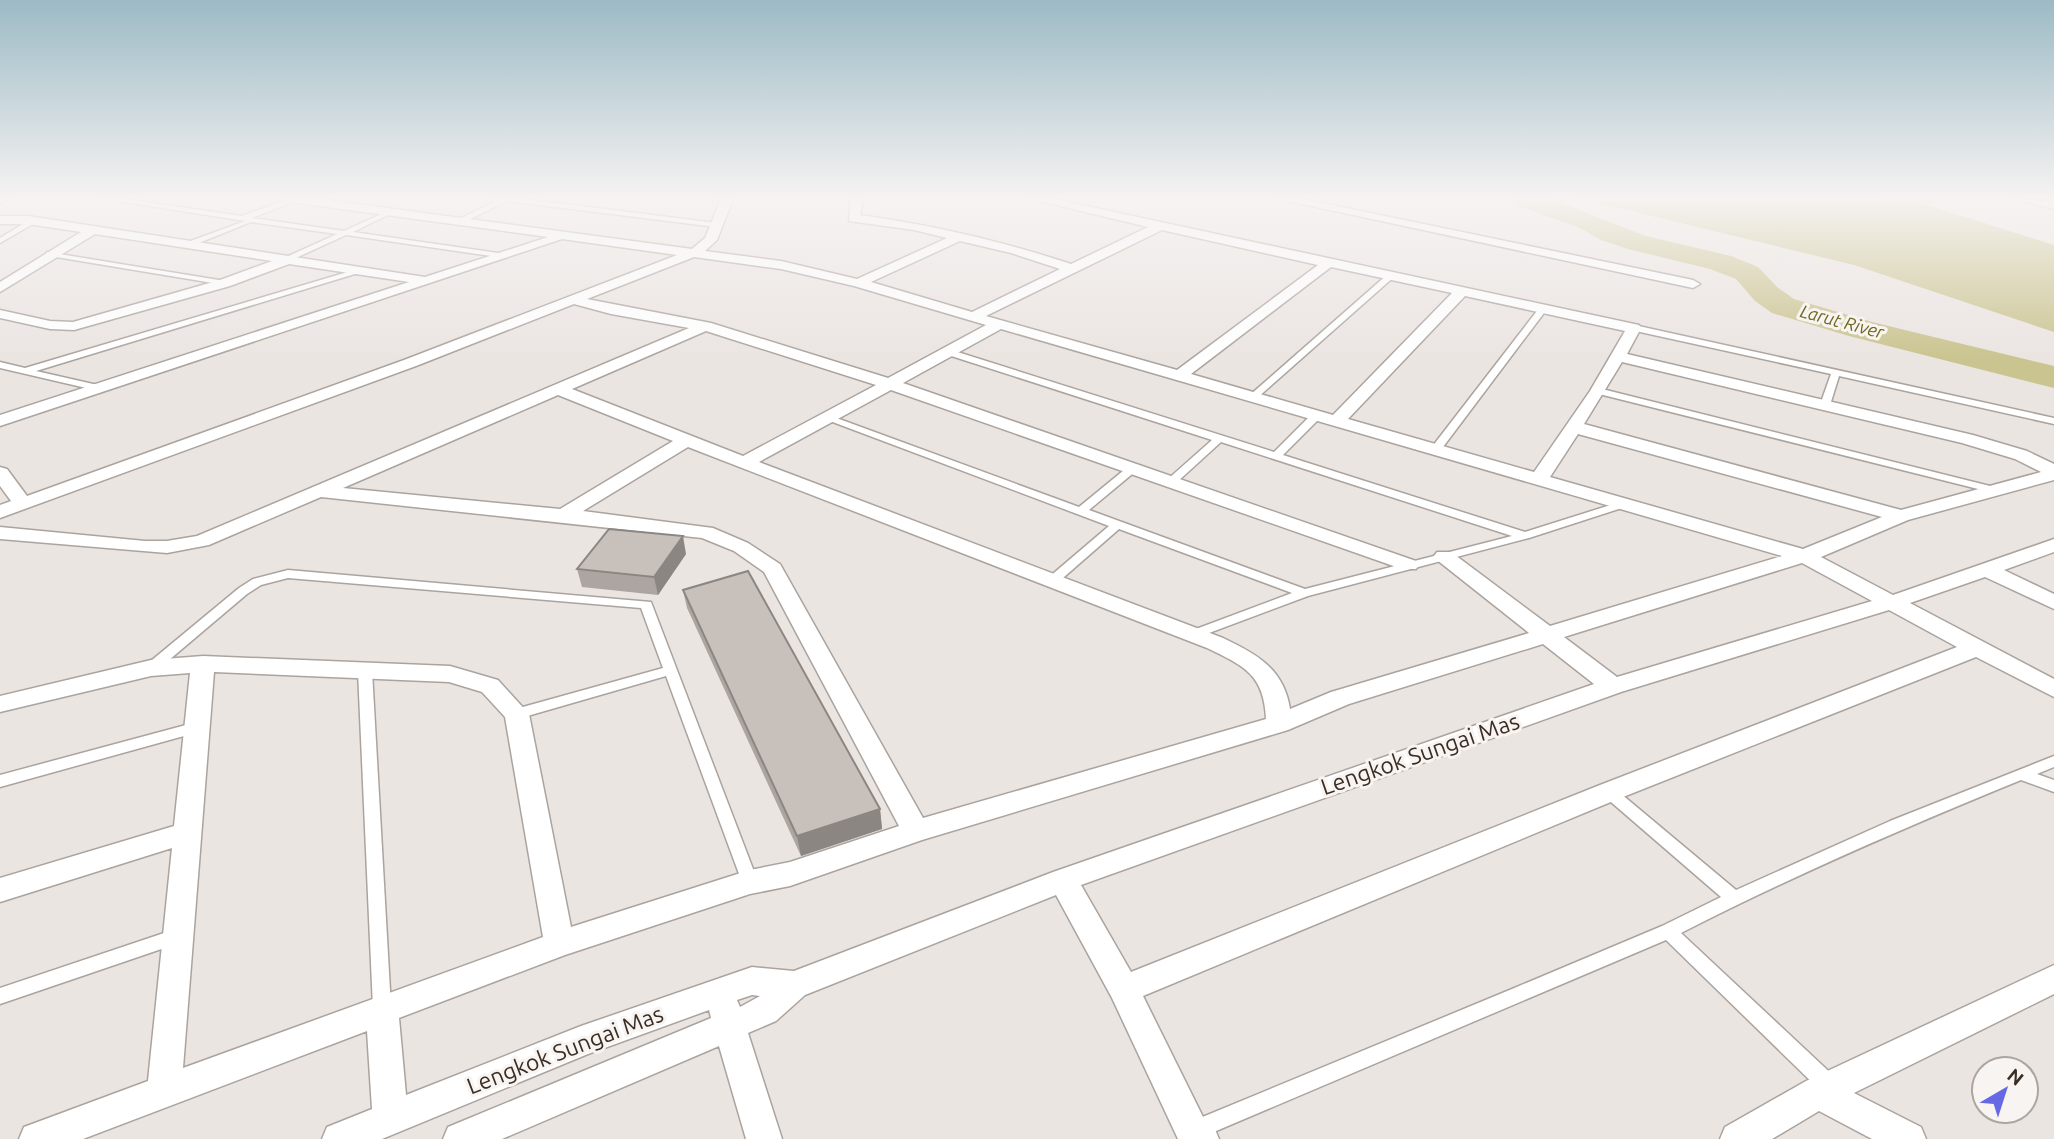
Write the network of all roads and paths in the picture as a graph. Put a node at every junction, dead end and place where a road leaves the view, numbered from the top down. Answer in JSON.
{"nodes":[{"id":1,"x":53,"y":252,"type":"edge"},
{"id":2,"x":240,"y":252,"type":"edge"},
{"id":3,"x":304,"y":252,"type":"edge"},
{"id":4,"x":478,"y":252,"type":"edge"},
{"id":5,"x":516,"y":252,"type":"edge"},
{"id":6,"x":696,"y":252,"type":"edge"},
{"id":7,"x":697,"y":252,"type":"edge"},
{"id":8,"x":925,"y":252,"type":"edge"},
{"id":9,"x":1021,"y":252,"type":"edge"},
{"id":10,"x":1106,"y":252,"type":"edge"},
{"id":11,"x":1279,"y":252,"type":"edge"},
{"id":12,"x":1540,"y":252,"type":"edge"},
{"id":13,"x":50,"y":254,"type":"junction"},
{"id":14,"x":505,"y":256,"type":"junction"},
{"id":15,"x":287,"y":260,"type":"junction"},
{"id":16,"x":1329,"y":263,"type":"junction"},
{"id":17,"x":1072,"y":269,"type":"junction"},
{"id":18,"x":364,"y":270,"type":"junction"},
{"id":19,"x":1391,"y":276,"type":"junction"},
{"id":20,"x":426,"y":281,"type":"junction"},
{"id":21,"x":225,"y":283,"type":"junction"},
{"id":22,"x":858,"y":283,"type":"junction"},
{"id":23,"x":1693,"y":284,"type":"dead end"},
{"id":24,"x":0,"y":288,"type":"edge"},
{"id":25,"x":1461,"y":292,"type":"junction"},
{"id":26,"x":573,"y":300,"type":"junction"},
{"id":27,"x":1542,"y":309,"type":"junction"},
{"id":28,"x":0,"y":314,"type":"edge"},
{"id":29,"x":974,"y":316,"type":"junction"},
{"id":30,"x":17,"y":320,"type":"junction"},
{"id":31,"x":999,"y":324,"type":"junction"},
{"id":32,"x":0,"y":326,"type":"edge"},
{"id":33,"x":706,"y":326,"type":"junction"},
{"id":34,"x":1634,"y":328,"type":"junction"},
{"id":35,"x":948,"y":352,"type":"junction"},
{"id":36,"x":1619,"y":357,"type":"junction"},
{"id":37,"x":0,"y":365,"type":"edge"},
{"id":38,"x":25,"y":370,"type":"junction"},
{"id":39,"x":1836,"y":372,"type":"junction"},
{"id":40,"x":1179,"y":376,"type":"junction"},
{"id":41,"x":890,"y":384,"type":"junction"},
{"id":42,"x":99,"y":388,"type":"junction"},
{"id":43,"x":559,"y":389,"type":"junction"},
{"id":44,"x":1598,"y":391,"type":"junction"},
{"id":45,"x":1253,"y":397,"type":"junction"},
{"id":46,"x":1825,"y":405,"type":"junction"},
{"id":47,"x":1317,"y":415,"type":"junction"},
{"id":48,"x":827,"y":418,"type":"junction"},
{"id":49,"x":0,"y":421,"type":"edge"},
{"id":50,"x":1337,"y":421,"type":"junction"},
{"id":51,"x":2054,"y":421,"type":"edge"},
{"id":52,"x":1574,"y":427,"type":"junction"},
{"id":53,"x":1220,"y":438,"type":"junction"},
{"id":54,"x":686,"y":440,"type":"junction"},
{"id":55,"x":1436,"y":449,"type":"junction"},
{"id":56,"x":1276,"y":456,"type":"junction"},
{"id":57,"x":744,"y":463,"type":"junction"},
{"id":58,"x":1133,"y":468,"type":"junction"},
{"id":59,"x":2054,"y":472,"type":"edge"},
{"id":60,"x":0,"y":473,"type":"edge"},
{"id":61,"x":1539,"y":479,"type":"junction"},
{"id":62,"x":1172,"y":481,"type":"junction"},
{"id":63,"x":1994,"y":490,"type":"junction"},
{"id":64,"x":320,"y":491,"type":"junction"},
{"id":65,"x":1624,"y":503,"type":"junction"},
{"id":66,"x":23,"y":504,"type":"junction"},
{"id":67,"x":0,"y":512,"type":"edge"},
{"id":68,"x":1080,"y":512,"type":"junction"},
{"id":69,"x":564,"y":515,"type":"junction"},
{"id":70,"x":1901,"y":516,"type":"junction"},
{"id":71,"x":1117,"y":525,"type":"junction"},
{"id":72,"x":0,"y":533,"type":"edge"},
{"id":73,"x":1525,"y":536,"type":"junction"},
{"id":74,"x":2054,"y":545,"type":"edge"},
{"id":75,"x":1444,"y":556,"type":"junction"},
{"id":76,"x":1804,"y":556,"type":"junction"},
{"id":77,"x":1409,"y":565,"type":"junction"},
{"id":78,"x":1986,"y":569,"type":"junction"},
{"id":79,"x":1052,"y":581,"type":"junction"},
{"id":80,"x":1304,"y":593,"type":"junction"},
{"id":81,"x":1893,"y":602,"type":"junction"},
{"id":82,"x":2054,"y":602,"type":"edge"},
{"id":83,"x":1193,"y":635,"type":"junction"},
{"id":84,"x":1550,"y":635,"type":"junction"},
{"id":85,"x":1977,"y":648,"type":"junction"},
{"id":86,"x":204,"y":664,"type":"junction"},
{"id":87,"x":150,"y":668,"type":"junction"},
{"id":88,"x":670,"y":670,"type":"junction"},
{"id":89,"x":365,"y":671,"type":"junction"},
{"id":90,"x":1613,"y":686,"type":"junction"},
{"id":91,"x":2054,"y":689,"type":"edge"},
{"id":92,"x":0,"y":704,"type":"edge"},
{"id":93,"x":517,"y":714,"type":"junction"},
{"id":94,"x":1279,"y":724,"type":"junction"},
{"id":95,"x":197,"y":727,"type":"junction"},
{"id":96,"x":2054,"y":761,"type":"edge"},
{"id":97,"x":2020,"y":774,"type":"junction"},
{"id":98,"x":0,"y":781,"type":"edge"},
{"id":99,"x":2054,"y":786,"type":"edge"},
{"id":100,"x":1609,"y":792,"type":"junction"},
{"id":101,"x":916,"y":831,"type":"junction"},
{"id":102,"x":187,"y":833,"type":"junction"},
{"id":103,"x":1063,"y":880,"type":"junction"},
{"id":104,"x":750,"y":882,"type":"junction"},
{"id":105,"x":0,"y":890,"type":"edge"},
{"id":106,"x":1734,"y":898,"type":"junction"},
{"id":107,"x":1668,"y":931,"type":"junction"},
{"id":108,"x":176,"y":937,"type":"junction"},
{"id":109,"x":559,"y":944,"type":"junction"},
{"id":110,"x":2054,"y":979,"type":"edge"},
{"id":111,"x":793,"y":985,"type":"junction"},
{"id":112,"x":1124,"y":989,"type":"junction"},
{"id":113,"x":719,"y":992,"type":"junction"},
{"id":114,"x":0,"y":996,"type":"edge"},
{"id":115,"x":382,"y":1008,"type":"junction"},
{"id":116,"x":731,"y":1026,"type":"junction"},
{"id":117,"x":164,"y":1090,"type":"junction"},
{"id":118,"x":1824,"y":1090,"type":"junction"},
{"id":119,"x":390,"y":1118,"type":"junction"},
{"id":120,"x":1196,"y":1135,"type":"edge"},
{"id":121,"x":37,"y":1139,"type":"edge"},
{"id":122,"x":340,"y":1139,"type":"edge"},
{"id":123,"x":461,"y":1139,"type":"edge"},
{"id":124,"x":764,"y":1139,"type":"edge"},
{"id":125,"x":1738,"y":1139,"type":"edge"},
{"id":126,"x":1908,"y":1139,"type":"edge"}],
"edges":[{"from":1,"to":13,"type":"street"},
{"from":2,"to":15,"type":"street"},
{"from":3,"to":15,"type":"lane"},
{"from":4,"to":14,"type":"lane"},
{"from":5,"to":14,"type":"street"},
{"from":6,"to":26,"type":"street"},
{"from":7,"to":22,"type":"street"},
{"from":8,"to":22,"type":"street"},
{"from":9,"to":17,"type":"street"},
{"from":10,"to":17,"type":"street"},
{"from":11,"to":16,"type":"street"},
{"from":12,"to":23,"type":"street"},
{"from":13,"to":21,"type":"lane"},
{"from":13,"to":24,"type":"street"},
{"from":14,"to":20,"type":"street"},
{"from":15,"to":18,"type":"street"},
{"from":15,"to":21,"type":"street"},
{"from":16,"to":19,"type":"street"},
{"from":16,"to":40,"type":"street"},
{"from":17,"to":29,"type":"street"},
{"from":18,"to":20,"type":"street"},
{"from":18,"to":38,"type":"lane"},
{"from":19,"to":25,"type":"street"},
{"from":19,"to":45,"type":"lane"},
{"from":20,"to":42,"type":"street"},
{"from":21,"to":30,"type":"street"},
{"from":22,"to":29,"type":"street"},
{"from":25,"to":27,"type":"street"},
{"from":25,"to":50,"type":"street"},
{"from":26,"to":33,"type":"street"},
{"from":26,"to":66,"type":"street"},
{"from":27,"to":34,"type":"street"},
{"from":27,"to":55,"type":"lane"},
{"from":28,"to":30,"type":"street"},
{"from":29,"to":31,"type":"street"},
{"from":30,"to":32,"type":"street"},
{"from":31,"to":35,"type":"street"},
{"from":31,"to":40,"type":"street"},
{"from":33,"to":41,"type":"street"},
{"from":33,"to":43,"type":"street"},
{"from":34,"to":36,"type":"street"},
{"from":34,"to":39,"type":"lane"},
{"from":35,"to":41,"type":"street"},
{"from":35,"to":53,"type":"lane"},
{"from":36,"to":44,"type":"street"},
{"from":36,"to":46,"type":"street"},
{"from":37,"to":38,"type":"lane"},
{"from":38,"to":42,"type":"lane"},
{"from":39,"to":46,"type":"lane"},
{"from":39,"to":51,"type":"lane"},
{"from":40,"to":45,"type":"street"},
{"from":41,"to":48,"type":"street"},
{"from":41,"to":58,"type":"street"},
{"from":42,"to":49,"type":"street"},
{"from":43,"to":54,"type":"street"},
{"from":43,"to":64,"type":"street"},
{"from":44,"to":52,"type":"street"},
{"from":44,"to":63,"type":"lane"},
{"from":45,"to":47,"type":"street"},
{"from":46,"to":59,"type":"street"},
{"from":47,"to":50,"type":"street"},
{"from":47,"to":56,"type":"lane"},
{"from":48,"to":57,"type":"street"},
{"from":48,"to":68,"type":"lane"},
{"from":50,"to":55,"type":"street"},
{"from":52,"to":61,"type":"street"},
{"from":52,"to":70,"type":"street"},
{"from":53,"to":56,"type":"lane"},
{"from":53,"to":62,"type":"lane"},
{"from":54,"to":57,"type":"street"},
{"from":54,"to":69,"type":"street"},
{"from":55,"to":61,"type":"street"},
{"from":56,"to":73,"type":"lane"},
{"from":57,"to":79,"type":"street"},
{"from":58,"to":62,"type":"street"},
{"from":58,"to":68,"type":"lane"},
{"from":59,"to":63,"type":"street"},
{"from":60,"to":66,"type":"street"},
{"from":61,"to":65,"type":"street"},
{"from":62,"to":77,"type":"street"},
{"from":63,"to":70,"type":"street"},
{"from":64,"to":69,"type":"street"},
{"from":64,"to":72,"type":"street"},
{"from":65,"to":73,"type":"lane"},
{"from":65,"to":76,"type":"street"},
{"from":66,"to":67,"type":"street"},
{"from":68,"to":71,"type":"lane"},
{"from":69,"to":101,"type":"street"},
{"from":70,"to":76,"type":"street"},
{"from":71,"to":79,"type":"lane"},
{"from":71,"to":80,"type":"lane"},
{"from":73,"to":75,"type":"lane"},
{"from":74,"to":78,"type":"street","name":"Lengkok Sungai Mas"},
{"from":75,"to":77,"type":"lane"},
{"from":75,"to":84,"type":"street"},
{"from":76,"to":81,"type":"street"},
{"from":76,"to":84,"type":"street"},
{"from":77,"to":80,"type":"lane"},
{"from":78,"to":81,"type":"street","name":"Lengkok Sungai Mas"},
{"from":78,"to":82,"type":"street"},
{"from":79,"to":83,"type":"street"},
{"from":80,"to":83,"type":"lane"},
{"from":81,"to":85,"type":"street"},
{"from":81,"to":90,"type":"street","name":"Lengkok Sungai Mas"},
{"from":83,"to":94,"type":"street"},
{"from":84,"to":90,"type":"street"},
{"from":84,"to":94,"type":"street"},
{"from":85,"to":91,"type":"street"},
{"from":85,"to":100,"type":"street"},
{"from":86,"to":87,"type":"street"},
{"from":86,"to":89,"type":"street"},
{"from":86,"to":95,"type":"street"},
{"from":87,"to":88,"type":"lane"},
{"from":87,"to":92,"type":"street"},
{"from":88,"to":93,"type":"lane"},
{"from":88,"to":104,"type":"lane"},
{"from":89,"to":93,"type":"street"},
{"from":89,"to":115,"type":"lane"},
{"from":90,"to":103,"type":"street","name":"Lengkok Sungai Mas"},
{"from":93,"to":109,"type":"street"},
{"from":94,"to":101,"type":"street"},
{"from":95,"to":98,"type":"lane"},
{"from":95,"to":102,"type":"street"},
{"from":96,"to":97,"type":"lane"},
{"from":97,"to":99,"type":"lane"},
{"from":97,"to":106,"type":"lane"},
{"from":100,"to":106,"type":"lane"},
{"from":100,"to":112,"type":"street"},
{"from":101,"to":104,"type":"street"},
{"from":102,"to":105,"type":"street"},
{"from":102,"to":108,"type":"street"},
{"from":103,"to":111,"type":"street","name":"Lengkok Sungai Mas"},
{"from":103,"to":112,"type":"street"},
{"from":104,"to":109,"type":"street"},
{"from":106,"to":107,"type":"lane"},
{"from":107,"to":118,"type":"lane"},
{"from":107,"to":120,"type":"lane"},
{"from":108,"to":114,"type":"lane"},
{"from":108,"to":117,"type":"street"},
{"from":109,"to":115,"type":"street"},
{"from":110,"to":118,"type":"street"},
{"from":111,"to":113,"type":"street","name":"Lengkok Sungai Mas"},
{"from":111,"to":116,"type":"street","name":"Lengkok Sungai Mas"},
{"from":112,"to":120,"type":"street"},
{"from":113,"to":116,"type":"street"},
{"from":113,"to":119,"type":"street","name":"Lengkok Sungai Mas"},
{"from":115,"to":117,"type":"street"},
{"from":115,"to":119,"type":"street"},
{"from":116,"to":123,"type":"street","name":"Lengkok Sungai Mas"},
{"from":116,"to":124,"type":"street"},
{"from":117,"to":121,"type":"street"},
{"from":118,"to":125,"type":"street"},
{"from":118,"to":126,"type":"street"},
{"from":119,"to":122,"type":"street","name":"Lengkok Sungai Mas"}]}
